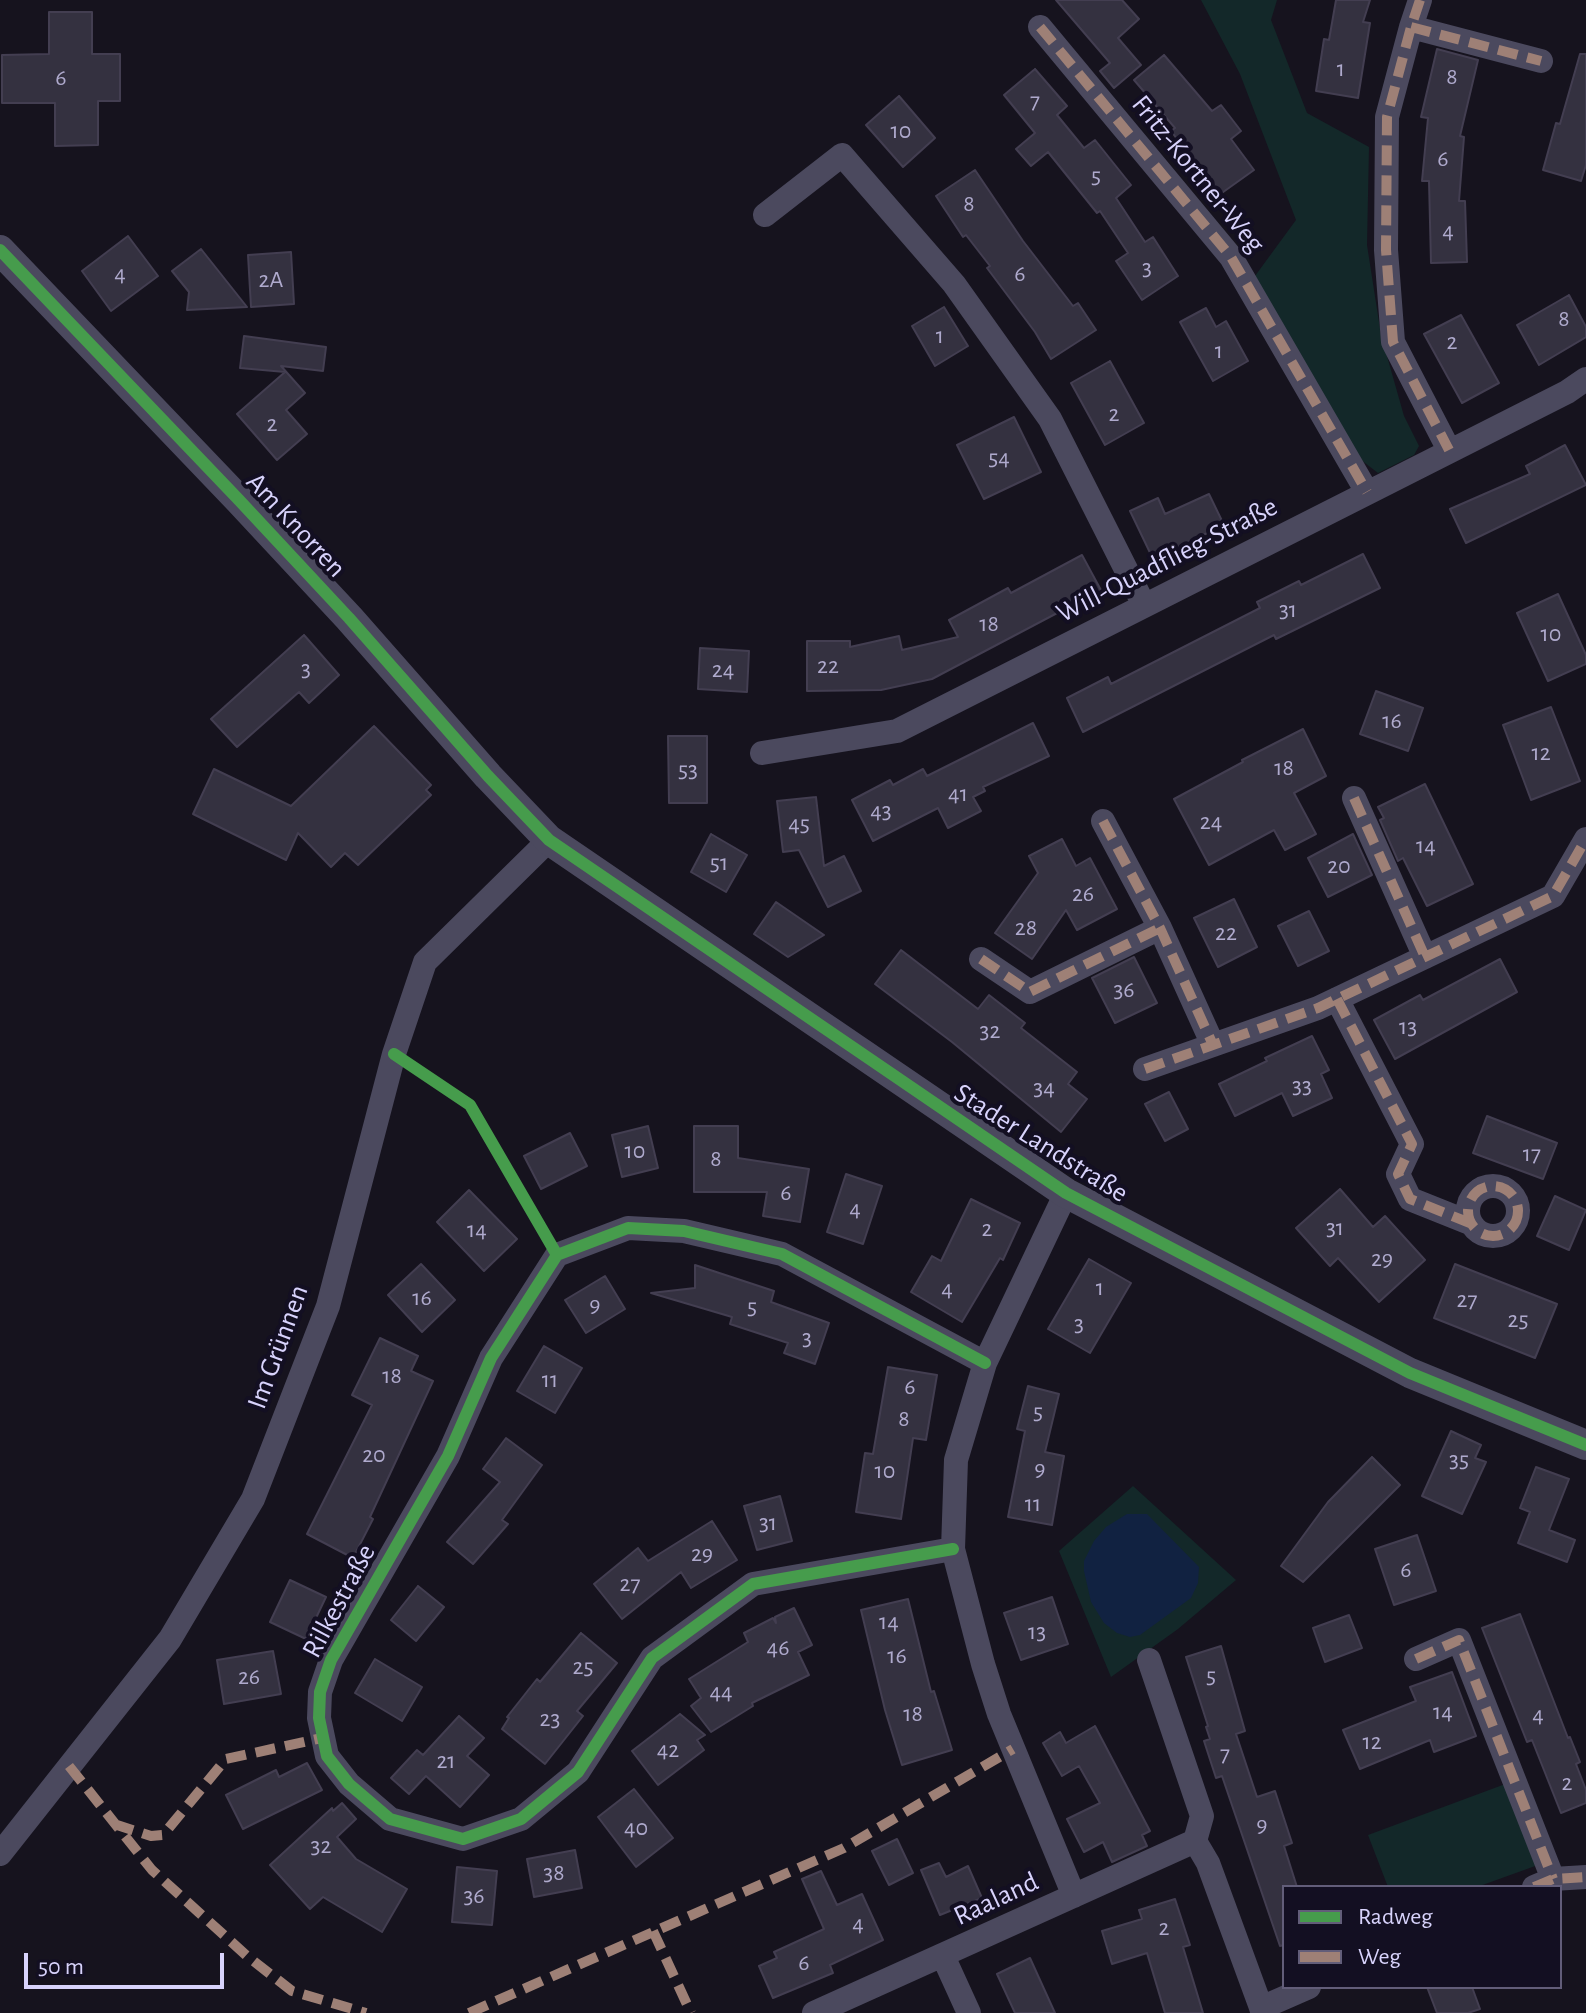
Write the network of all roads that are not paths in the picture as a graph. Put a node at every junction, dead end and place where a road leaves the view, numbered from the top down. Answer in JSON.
{"nodes":[{"id":1,"x":1420,"y":0,"type":"edge"},
{"id":2,"x":1040,"y":27,"type":"dead end"},
{"id":3,"x":1411,"y":27,"type":"junction"},
{"id":4,"x":1541,"y":61,"type":"dead end"},
{"id":5,"x":765,"y":215,"type":"dead end"},
{"id":6,"x":0,"y":250,"type":"edge"},
{"id":7,"x":1586,"y":379,"type":"edge"},
{"id":8,"x":1449,"y":450,"type":"junction"},
{"id":9,"x":1367,"y":492,"type":"junction"},
{"id":10,"x":1144,"y":605,"type":"junction"},
{"id":11,"x":762,"y":753,"type":"dead end"},
{"id":12,"x":1354,"y":798,"type":"dead end"},
{"id":13,"x":1103,"y":821,"type":"dead end"},
{"id":14,"x":1586,"y":839,"type":"edge"},
{"id":15,"x":549,"y":840,"type":"junction"},
{"id":16,"x":1160,"y":928,"type":"junction"},
{"id":17,"x":1425,"y":957,"type":"junction"},
{"id":18,"x":981,"y":959,"type":"dead end"},
{"id":19,"x":1337,"y":999,"type":"junction"},
{"id":20,"x":1213,"y":1045,"type":"junction"},
{"id":21,"x":1145,"y":1069,"type":"dead end"},
{"id":22,"x":1066,"y":1193,"type":"junction"},
{"id":23,"x":1470,"y":1223,"type":"dead end"},
{"id":24,"x":985,"y":1363,"type":"junction"},
{"id":25,"x":1586,"y":1445,"type":"edge"},
{"id":26,"x":953,"y":1549,"type":"junction"},
{"id":27,"x":1416,"y":1659,"type":"dead end"},
{"id":28,"x":1149,"y":1660,"type":"dead end"},
{"id":29,"x":1195,"y":1841,"type":"junction"},
{"id":30,"x":0,"y":1854,"type":"edge"},
{"id":31,"x":1586,"y":1877,"type":"edge"},
{"id":32,"x":1544,"y":1883,"type":"edge"},
{"id":33,"x":1074,"y":1896,"type":"junction"},
{"id":34,"x":943,"y":1956,"type":"junction"},
{"id":35,"x":1305,"y":1989,"type":"edge"},
{"id":36,"x":1262,"y":2010,"type":"edge"},
{"id":37,"x":814,"y":2013,"type":"edge"},
{"id":38,"x":969,"y":2013,"type":"edge"}],
"edges":[{"from":1,"to":3,"type":"street"},
{"from":2,"to":9,"type":"street","name":"Fritz-Kortner-Weg"},
{"from":3,"to":4,"type":"street"},
{"from":3,"to":8,"type":"street"},
{"from":5,"to":10,"type":"street"},
{"from":6,"to":15,"type":"street","name":"Am Knorren"},
{"from":7,"to":8,"type":"street","name":"Will-Quadflieg-Straße"},
{"from":8,"to":9,"type":"street","name":"Will-Quadflieg-Straße"},
{"from":9,"to":10,"type":"street","name":"Will-Quadflieg-Straße"},
{"from":10,"to":11,"type":"street","name":"Will-Quadflieg-Straße"},
{"from":12,"to":17,"type":"street"},
{"from":13,"to":16,"type":"street"},
{"from":14,"to":17,"type":"street"},
{"from":15,"to":22,"type":"street","name":"Stader Landstraße"},
{"from":15,"to":30,"type":"street","name":"Im Grünnen"},
{"from":16,"to":18,"type":"street"},
{"from":16,"to":20,"type":"street"},
{"from":17,"to":19,"type":"street"},
{"from":19,"to":20,"type":"street"},
{"from":19,"to":23,"type":"street"},
{"from":20,"to":21,"type":"street"},
{"from":22,"to":24,"type":"street"},
{"from":22,"to":25,"type":"street","name":"Stader Landstraße"},
{"from":24,"to":26,"type":"street"},
{"from":24,"to":26,"type":"street","name":"Rilkestraße"},
{"from":26,"to":33,"type":"street"},
{"from":27,"to":32,"type":"street"},
{"from":28,"to":29,"type":"street"},
{"from":29,"to":33,"type":"street","name":"Raaland"},
{"from":29,"to":36,"type":"street"},
{"from":31,"to":32,"type":"street"},
{"from":33,"to":34,"type":"street","name":"Raaland"},
{"from":34,"to":37,"type":"street","name":"Raaland"},
{"from":34,"to":38,"type":"street","name":"Raaland"},
{"from":35,"to":36,"type":"street"}]}
